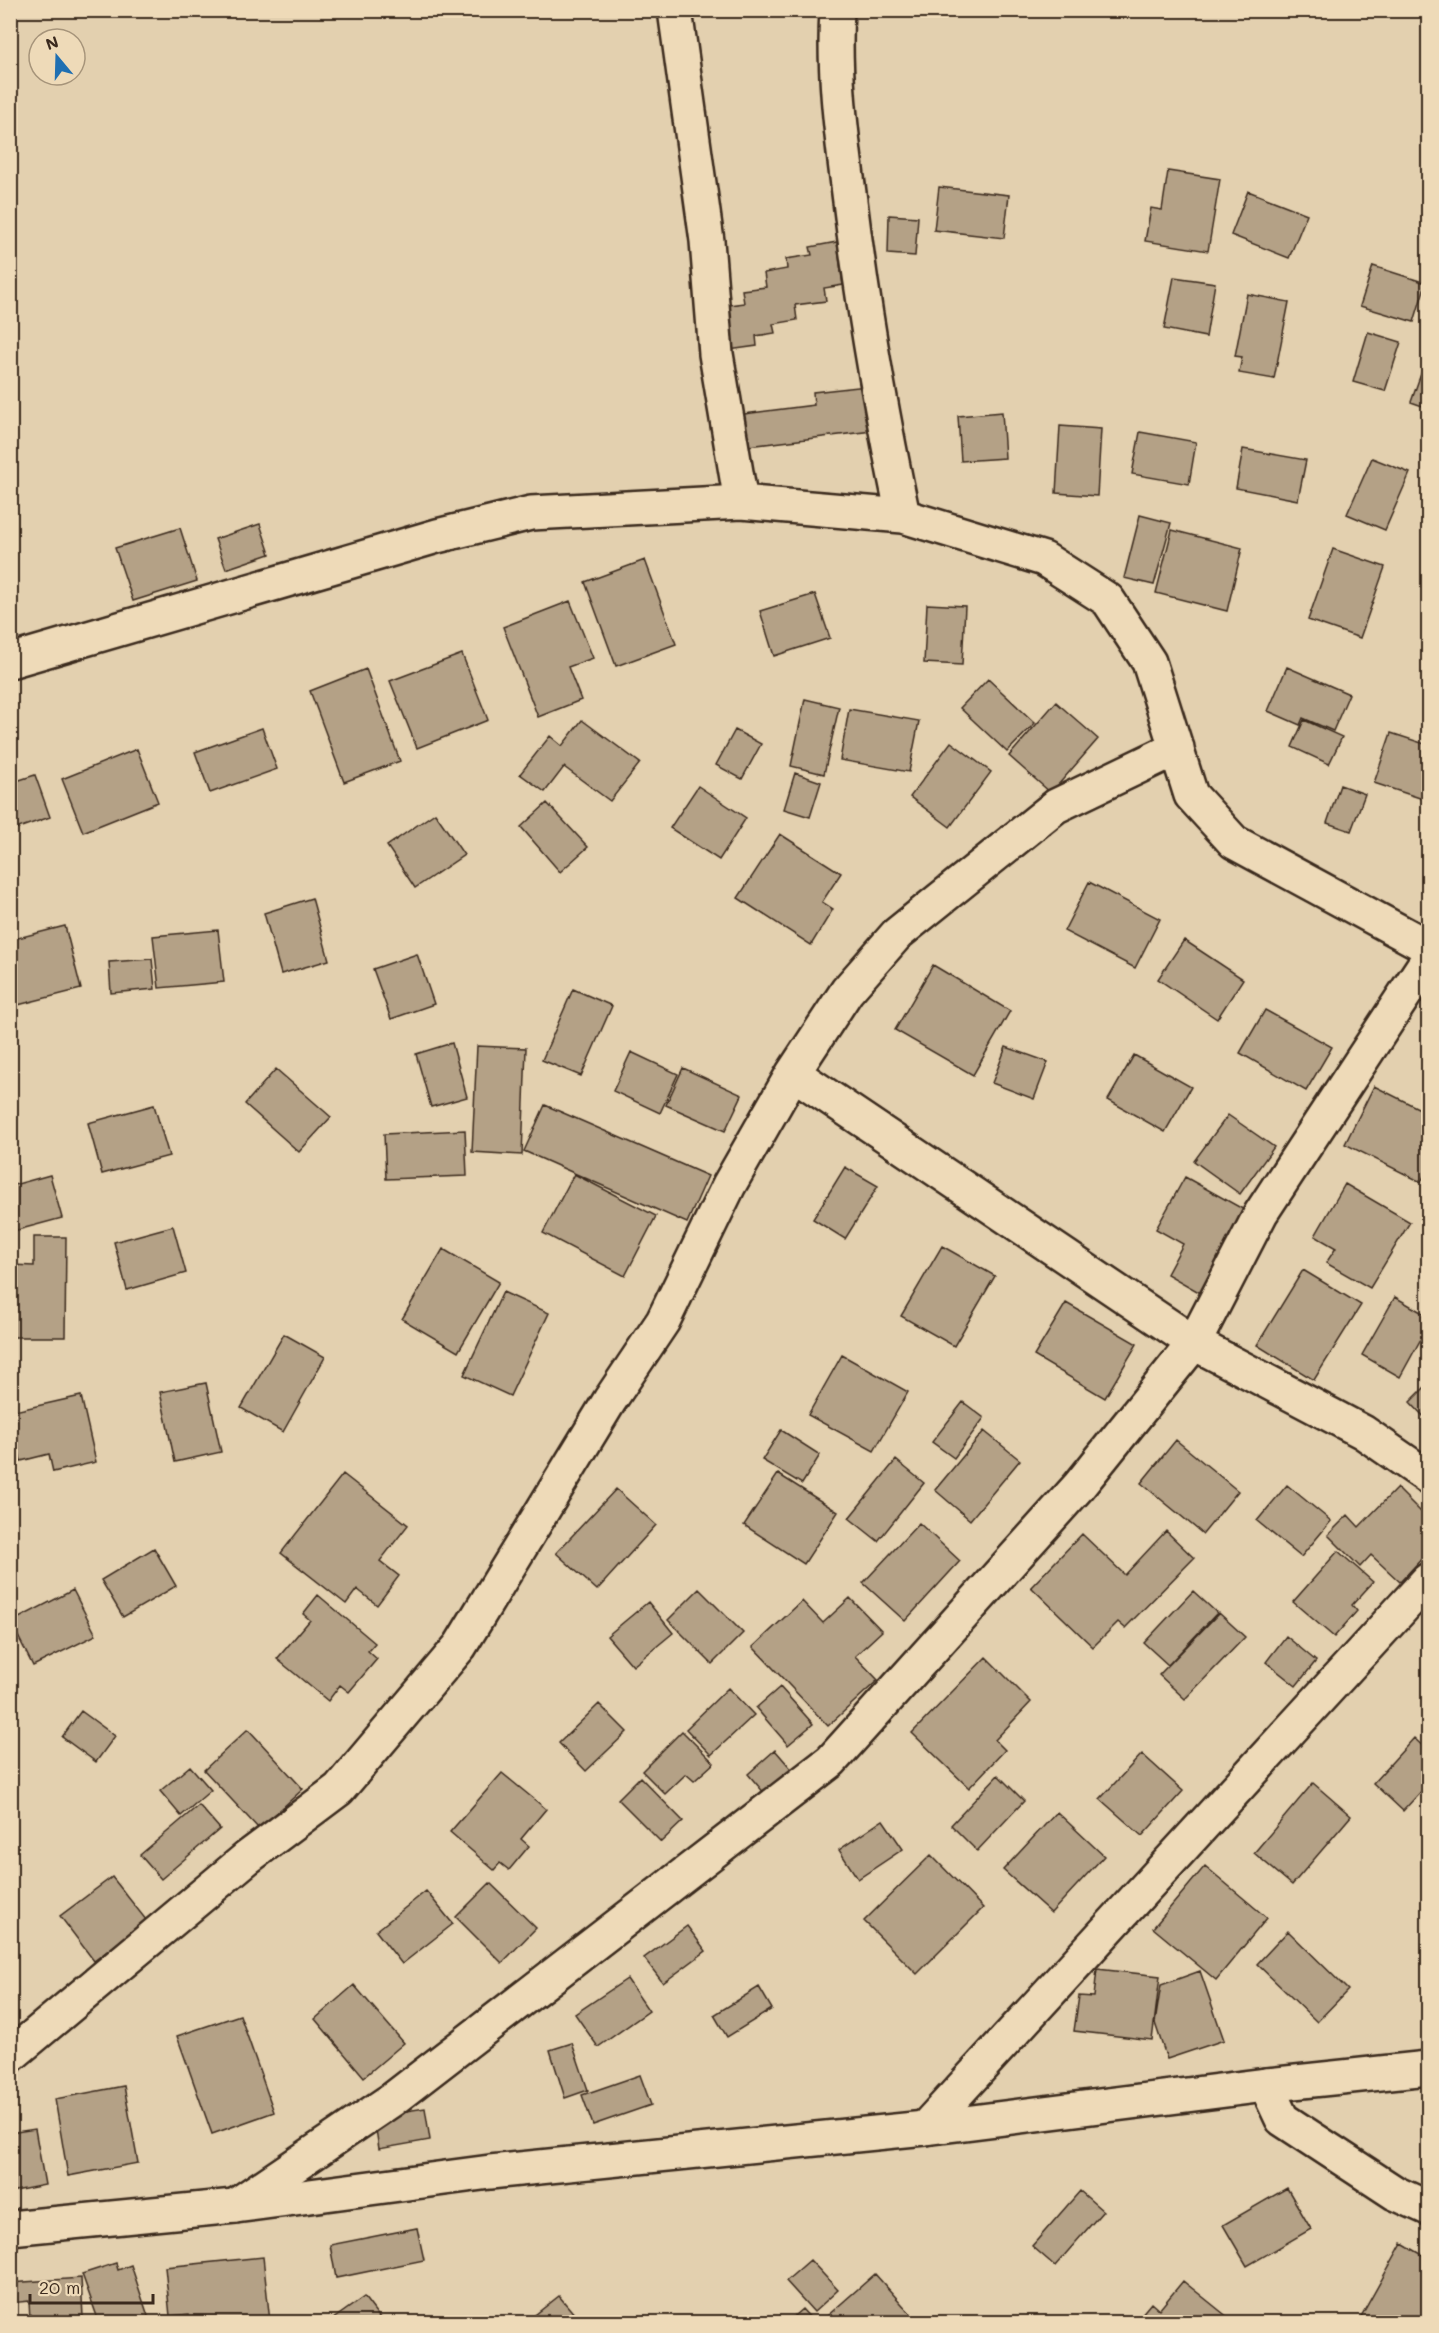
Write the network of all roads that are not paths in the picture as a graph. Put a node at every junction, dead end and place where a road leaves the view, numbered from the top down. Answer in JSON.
{"nodes":[{"id":1,"x":675,"y":10,"type":"edge"},
{"id":2,"x":837,"y":10,"type":"edge"},
{"id":3,"x":741,"y":502,"type":"junction"},
{"id":4,"x":903,"y":516,"type":"junction"},
{"id":5,"x":10,"y":661,"type":"edge"},
{"id":6,"x":1177,"y":748,"type":"junction"},
{"id":7,"x":1428,"y":947,"type":"edge"},
{"id":8,"x":1428,"y":959,"type":"edge"},
{"id":9,"x":793,"y":1073,"type":"junction"},
{"id":10,"x":1194,"y":1343,"type":"junction"},
{"id":11,"x":1428,"y":1477,"type":"edge"},
{"id":12,"x":1428,"y":1580,"type":"edge"},
{"id":13,"x":10,"y":2056,"type":"edge"},
{"id":14,"x":1428,"y":2068,"type":"edge"},
{"id":15,"x":1266,"y":2085,"type":"junction"},
{"id":16,"x":925,"y":2128,"type":"junction"},
{"id":17,"x":235,"y":2206,"type":"junction"},
{"id":18,"x":1428,"y":2208,"type":"edge"},
{"id":19,"x":10,"y":2228,"type":"edge"}],
"edges":[{"from":1,"to":3,"type":"main road"},
{"from":2,"to":4,"type":"main road"},
{"from":3,"to":4,"type":"main road"},
{"from":3,"to":5,"type":"main road"},
{"from":4,"to":6,"type":"main road"},
{"from":6,"to":7,"type":"main road"},
{"from":6,"to":9,"type":"main road"},
{"from":8,"to":10,"type":"main road"},
{"from":9,"to":10,"type":"main road"},
{"from":9,"to":13,"type":"main road"},
{"from":10,"to":11,"type":"main road"},
{"from":10,"to":17,"type":"main road"},
{"from":12,"to":16,"type":"main road"},
{"from":14,"to":15,"type":"main road"},
{"from":15,"to":16,"type":"main road"},
{"from":15,"to":18,"type":"main road"},
{"from":16,"to":17,"type":"main road"},
{"from":17,"to":19,"type":"main road"}]}
